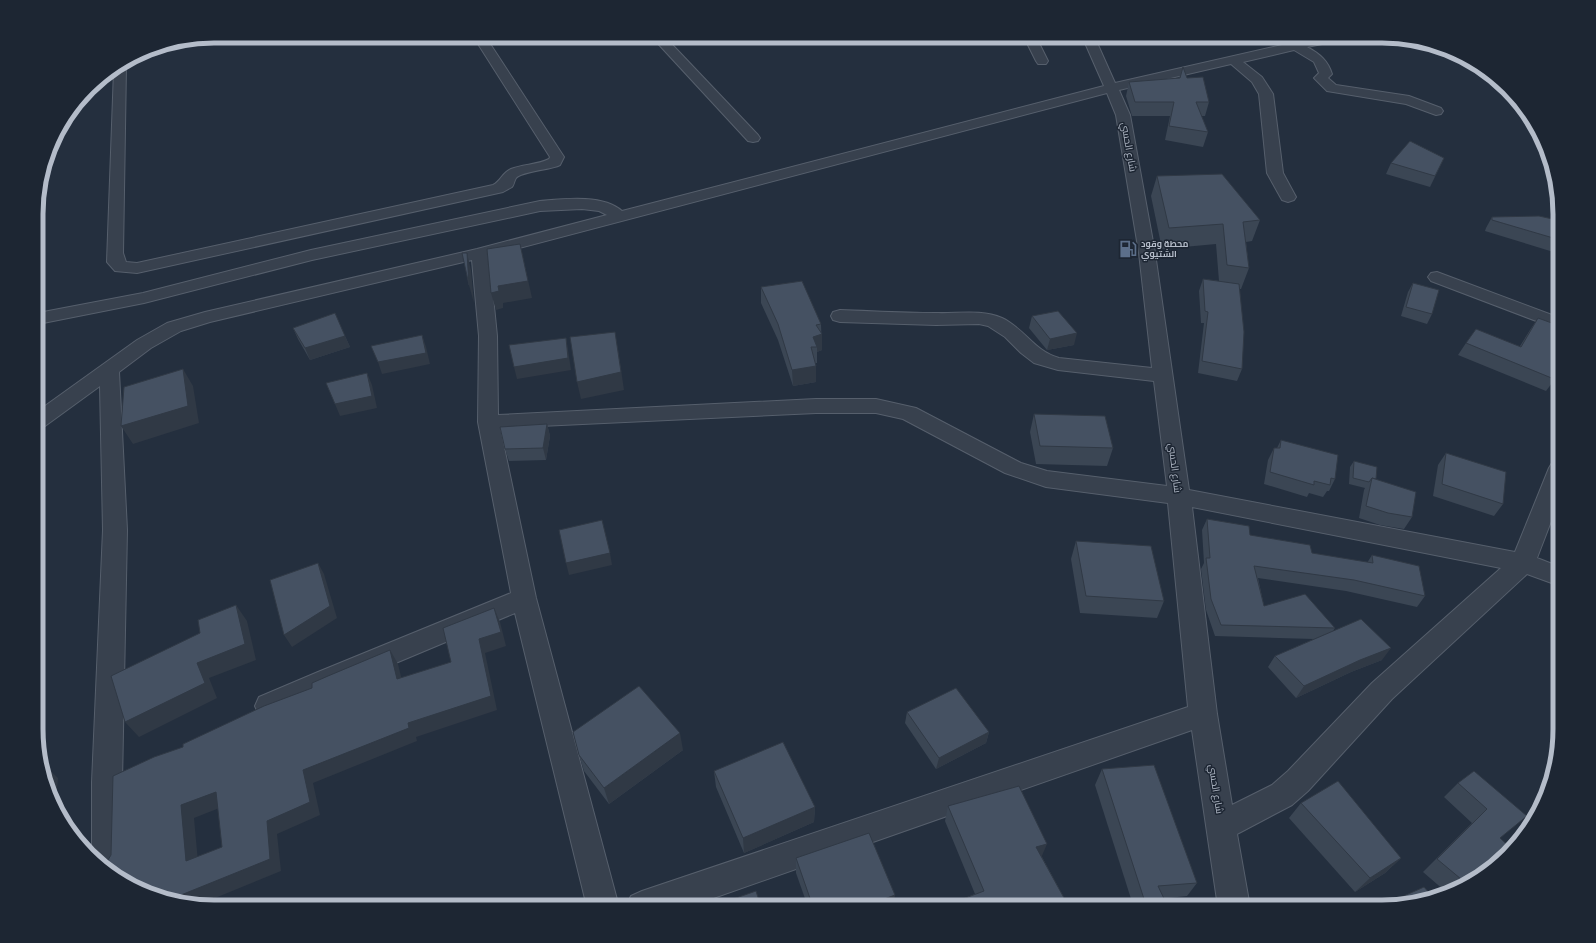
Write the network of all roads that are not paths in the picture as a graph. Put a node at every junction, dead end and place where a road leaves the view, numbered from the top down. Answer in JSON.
{"nodes":[{"id":1,"x":484,"y":43,"type":"edge"},
{"id":2,"x":664,"y":43,"type":"edge"},
{"id":3,"x":1033,"y":43,"type":"edge"},
{"id":4,"x":1091,"y":43,"type":"edge"},
{"id":5,"x":1310,"y":43,"type":"edge"},
{"id":6,"x":1295,"y":46,"type":"junction"},
{"id":7,"x":1233,"y":60,"type":"junction"},
{"id":8,"x":1042,"y":61,"type":"dead end"},
{"id":9,"x":120,"y":71,"type":"edge"},
{"id":10,"x":1112,"y":88,"type":"junction"},
{"id":11,"x":1436,"y":111,"type":"dead end"},
{"id":12,"x":753,"y":138,"type":"dead end"},
{"id":13,"x":1288,"y":197,"type":"dead end"},
{"id":14,"x":619,"y":217,"type":"junction"},
{"id":15,"x":480,"y":253,"type":"junction"},
{"id":16,"x":1437,"y":277,"type":"dead end"},
{"id":17,"x":840,"y":316,"type":"dead end"},
{"id":18,"x":43,"y":317,"type":"edge"},
{"id":19,"x":1553,"y":322,"type":"edge"},
{"id":20,"x":109,"y":369,"type":"junction"},
{"id":21,"x":1164,"y":376,"type":"junction"},
{"id":22,"x":43,"y":417,"type":"edge"},
{"id":23,"x":488,"y":422,"type":"junction"},
{"id":24,"x":1553,"y":486,"type":"edge"},
{"id":25,"x":1179,"y":496,"type":"junction"},
{"id":26,"x":1523,"y":563,"type":"junction"},
{"id":27,"x":1553,"y":574,"type":"edge"},
{"id":28,"x":524,"y":598,"type":"junction"},
{"id":29,"x":1204,"y":714,"type":"junction"},
{"id":30,"x":249,"y":716,"type":"edge"},
{"id":31,"x":1222,"y":826,"type":"junction"},
{"id":32,"x":108,"y":864,"type":"edge"},
{"id":33,"x":601,"y":900,"type":"edge"},
{"id":34,"x":662,"y":900,"type":"edge"},
{"id":35,"x":1233,"y":900,"type":"edge"}],
"edges":[{"from":1,"to":9,"type":"street"},
{"from":2,"to":12,"type":"street"},
{"from":3,"to":8,"type":"street"},
{"from":4,"to":10,"type":"street","name":"شارع الحسي"},
{"from":5,"to":6,"type":"street"},
{"from":6,"to":7,"type":"street"},
{"from":6,"to":11,"type":"street"},
{"from":7,"to":10,"type":"street"},
{"from":7,"to":13,"type":"street"},
{"from":10,"to":14,"type":"street"},
{"from":10,"to":21,"type":"street","name":"شارع الحسي"},
{"from":14,"to":15,"type":"street"},
{"from":14,"to":18,"type":"street"},
{"from":15,"to":20,"type":"street"},
{"from":15,"to":23,"type":"street"},
{"from":16,"to":19,"type":"street"},
{"from":17,"to":21,"type":"street"},
{"from":20,"to":22,"type":"street"},
{"from":20,"to":32,"type":"street"},
{"from":21,"to":25,"type":"street","name":"شارع الحسي"},
{"from":23,"to":25,"type":"street"},
{"from":23,"to":28,"type":"street"},
{"from":24,"to":26,"type":"street"},
{"from":25,"to":26,"type":"street"},
{"from":25,"to":29,"type":"street","name":"شارع الحسي"},
{"from":26,"to":27,"type":"street"},
{"from":26,"to":31,"type":"street"},
{"from":28,"to":30,"type":"street"},
{"from":28,"to":33,"type":"street"},
{"from":29,"to":31,"type":"street","name":"شارع الحسي"},
{"from":29,"to":34,"type":"street"},
{"from":31,"to":35,"type":"street","name":"شارع الحسي"}]}
